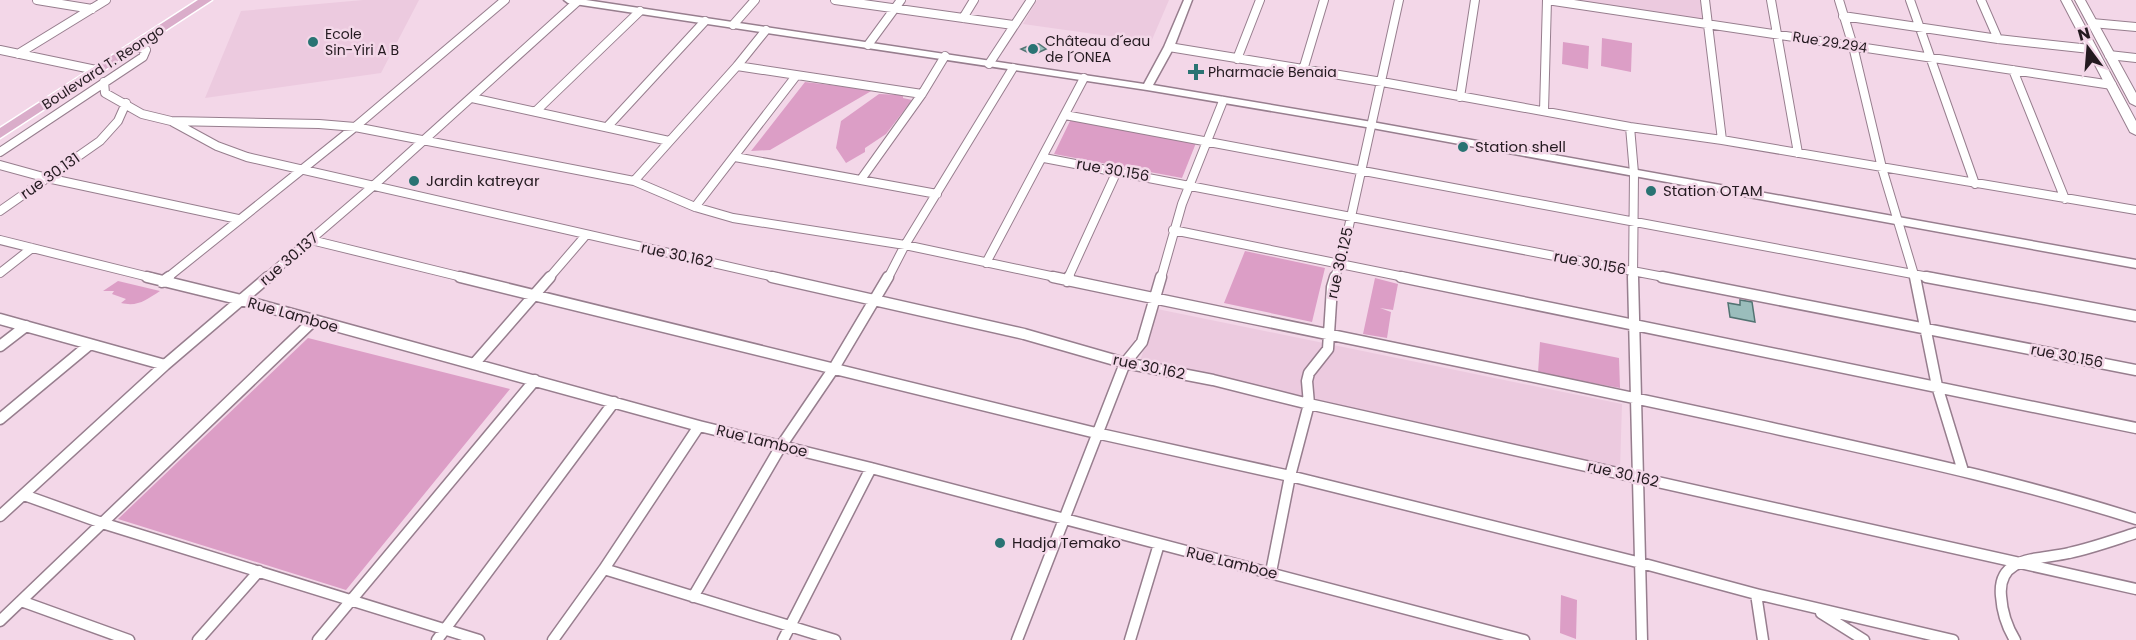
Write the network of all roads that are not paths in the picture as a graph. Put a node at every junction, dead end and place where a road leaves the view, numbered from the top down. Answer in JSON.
{"nodes":[{"id":1,"x":37,"y":0,"type":"edge"},
{"id":2,"x":106,"y":0,"type":"edge"},
{"id":3,"x":194,"y":0,"type":"edge"},
{"id":4,"x":206,"y":0,"type":"edge"},
{"id":5,"x":505,"y":0,"type":"edge"},
{"id":6,"x":575,"y":0,"type":"edge"},
{"id":7,"x":755,"y":0,"type":"edge"},
{"id":8,"x":837,"y":0,"type":"edge"},
{"id":9,"x":901,"y":0,"type":"edge"},
{"id":10,"x":974,"y":0,"type":"edge"},
{"id":11,"x":1031,"y":0,"type":"edge"},
{"id":12,"x":1188,"y":0,"type":"edge"},
{"id":13,"x":1260,"y":0,"type":"edge"},
{"id":14,"x":1324,"y":0,"type":"edge"},
{"id":15,"x":1399,"y":0,"type":"edge"},
{"id":16,"x":1475,"y":0,"type":"edge"},
{"id":17,"x":1547,"y":0,"type":"edge"},
{"id":18,"x":1705,"y":0,"type":"edge"},
{"id":19,"x":1771,"y":0,"type":"edge"},
{"id":20,"x":1839,"y":0,"type":"edge"},
{"id":21,"x":1910,"y":0,"type":"edge"},
{"id":22,"x":1981,"y":0,"type":"edge"},
{"id":23,"x":2066,"y":0,"type":"edge"},
{"id":24,"x":2080,"y":0,"type":"edge"},
{"id":25,"x":895,"y":8,"type":"junction"},
{"id":26,"x":92,"y":9,"type":"junction"},
{"id":27,"x":640,"y":11,"type":"junction"},
{"id":28,"x":1843,"y":16,"type":"junction"},
{"id":29,"x":963,"y":18,"type":"junction"},
{"id":30,"x":705,"y":21,"type":"junction"},
{"id":31,"x":2092,"y":23,"type":"junction"},
{"id":32,"x":1708,"y":24,"type":"junction"},
{"id":33,"x":733,"y":25,"type":"junction"},
{"id":34,"x":1013,"y":26,"type":"junction"},
{"id":35,"x":1920,"y":27,"type":"junction"},
{"id":36,"x":2136,"y":27,"type":"edge"},
{"id":37,"x":766,"y":30,"type":"junction"},
{"id":38,"x":1778,"y":34,"type":"junction"},
{"id":39,"x":1998,"y":39,"type":"junction"},
{"id":40,"x":868,"y":45,"type":"junction"},
{"id":41,"x":135,"y":46,"type":"junction"},
{"id":42,"x":1852,"y":46,"type":"junction"},
{"id":43,"x":1169,"y":47,"type":"junction"},
{"id":44,"x":2090,"y":49,"type":"junction"},
{"id":45,"x":0,"y":50,"type":"edge"},
{"id":46,"x":18,"y":54,"type":"junction"},
{"id":47,"x":2109,"y":55,"type":"junction"},
{"id":48,"x":945,"y":56,"type":"junction"},
{"id":49,"x":1929,"y":58,"type":"junction"},
{"id":50,"x":2136,"y":58,"type":"edge"},
{"id":51,"x":1237,"y":59,"type":"junction"},
{"id":52,"x":989,"y":63,"type":"junction"},
{"id":53,"x":737,"y":66,"type":"junction"},
{"id":54,"x":1013,"y":68,"type":"junction"},
{"id":55,"x":92,"y":69,"type":"junction"},
{"id":56,"x":1303,"y":70,"type":"junction"},
{"id":57,"x":2013,"y":70,"type":"junction"},
{"id":58,"x":796,"y":76,"type":"junction"},
{"id":59,"x":1084,"y":78,"type":"junction"},
{"id":60,"x":104,"y":82,"type":"junction"},
{"id":61,"x":1382,"y":82,"type":"junction"},
{"id":62,"x":2112,"y":85,"type":"junction"},
{"id":63,"x":1147,"y":87,"type":"junction"},
{"id":64,"x":922,"y":94,"type":"junction"},
{"id":65,"x":1460,"y":97,"type":"junction"},
{"id":66,"x":472,"y":98,"type":"junction"},
{"id":67,"x":1222,"y":101,"type":"junction"},
{"id":68,"x":126,"y":103,"type":"junction"},
{"id":69,"x":2136,"y":103,"type":"edge"},
{"id":70,"x":536,"y":111,"type":"junction"},
{"id":71,"x":1544,"y":111,"type":"junction"},
{"id":72,"x":1065,"y":115,"type":"junction"},
{"id":73,"x":171,"y":121,"type":"junction"},
{"id":74,"x":1372,"y":125,"type":"junction"},
{"id":75,"x":0,"y":126,"type":"edge"},
{"id":76,"x":608,"y":126,"type":"junction"},
{"id":77,"x":355,"y":127,"type":"junction"},
{"id":78,"x":1630,"y":128,"type":"junction"},
{"id":79,"x":2136,"y":132,"type":"edge"},
{"id":80,"x":0,"y":134,"type":"edge"},
{"id":81,"x":426,"y":139,"type":"junction"},
{"id":82,"x":1722,"y":140,"type":"junction"},
{"id":83,"x":669,"y":141,"type":"junction"},
{"id":84,"x":1205,"y":143,"type":"junction"},
{"id":85,"x":0,"y":152,"type":"edge"},
{"id":86,"x":1798,"y":153,"type":"junction"},
{"id":87,"x":735,"y":157,"type":"junction"},
{"id":88,"x":1044,"y":158,"type":"junction"},
{"id":89,"x":0,"y":165,"type":"edge"},
{"id":90,"x":1882,"y":168,"type":"junction"},
{"id":91,"x":302,"y":169,"type":"junction"},
{"id":92,"x":1117,"y":171,"type":"junction"},
{"id":93,"x":1360,"y":171,"type":"junction"},
{"id":94,"x":1634,"y":173,"type":"junction"},
{"id":95,"x":47,"y":178,"type":"junction"},
{"id":96,"x":862,"y":178,"type":"junction"},
{"id":97,"x":634,"y":181,"type":"junction"},
{"id":98,"x":1190,"y":184,"type":"junction"},
{"id":99,"x":1975,"y":184,"type":"junction"},
{"id":100,"x":372,"y":187,"type":"junction"},
{"id":101,"x":936,"y":194,"type":"junction"},
{"id":102,"x":2065,"y":199,"type":"junction"},
{"id":103,"x":695,"y":207,"type":"junction"},
{"id":104,"x":2136,"y":210,"type":"edge"},
{"id":105,"x":0,"y":211,"type":"edge"},
{"id":106,"x":1351,"y":215,"type":"junction"},
{"id":107,"x":238,"y":219,"type":"junction"},
{"id":108,"x":1898,"y":221,"type":"junction"},
{"id":109,"x":1633,"y":223,"type":"junction"},
{"id":110,"x":1173,"y":230,"type":"junction"},
{"id":111,"x":586,"y":235,"type":"junction"},
{"id":112,"x":0,"y":240,"type":"edge"},
{"id":113,"x":311,"y":240,"type":"junction"},
{"id":114,"x":905,"y":245,"type":"junction"},
{"id":115,"x":32,"y":248,"type":"junction"},
{"id":116,"x":986,"y":263,"type":"junction"},
{"id":117,"x":2136,"y":264,"type":"edge"},
{"id":118,"x":1338,"y":265,"type":"junction"},
{"id":119,"x":1634,"y":272,"type":"junction"},
{"id":120,"x":0,"y":273,"type":"edge"},
{"id":121,"x":1914,"y":274,"type":"junction"},
{"id":122,"x":1067,"y":281,"type":"junction"},
{"id":123,"x":162,"y":282,"type":"junction"},
{"id":124,"x":534,"y":295,"type":"junction"},
{"id":125,"x":1153,"y":299,"type":"junction"},
{"id":126,"x":241,"y":300,"type":"junction"},
{"id":127,"x":876,"y":300,"type":"junction"},
{"id":128,"x":2136,"y":316,"type":"edge"},
{"id":129,"x":0,"y":319,"type":"edge"},
{"id":130,"x":313,"y":321,"type":"junction"},
{"id":131,"x":1633,"y":322,"type":"junction"},
{"id":132,"x":26,"y":326,"type":"junction"},
{"id":133,"x":1925,"y":328,"type":"junction"},
{"id":134,"x":1330,"y":336,"type":"junction"},
{"id":135,"x":89,"y":345,"type":"junction"},
{"id":136,"x":0,"y":346,"type":"edge"},
{"id":137,"x":1125,"y":363,"type":"junction"},
{"id":138,"x":474,"y":364,"type":"junction"},
{"id":139,"x":165,"y":365,"type":"junction"},
{"id":140,"x":834,"y":368,"type":"junction"},
{"id":141,"x":2136,"y":370,"type":"edge"},
{"id":142,"x":535,"y":380,"type":"junction"},
{"id":143,"x":1937,"y":386,"type":"junction"},
{"id":144,"x":1635,"y":398,"type":"junction"},
{"id":145,"x":614,"y":402,"type":"junction"},
{"id":146,"x":1309,"y":404,"type":"junction"},
{"id":147,"x":0,"y":419,"type":"edge"},
{"id":148,"x":699,"y":426,"type":"junction"},
{"id":149,"x":2136,"y":428,"type":"edge"},
{"id":150,"x":1096,"y":433,"type":"junction"},
{"id":151,"x":781,"y":446,"type":"junction"},
{"id":152,"x":871,"y":468,"type":"junction"},
{"id":153,"x":1963,"y":471,"type":"junction"},
{"id":154,"x":1290,"y":476,"type":"junction"},
{"id":155,"x":1638,"y":478,"type":"junction"},
{"id":156,"x":24,"y":495,"type":"junction"},
{"id":157,"x":0,"y":516,"type":"edge"},
{"id":158,"x":1063,"y":519,"type":"junction"},
{"id":159,"x":2136,"y":519,"type":"edge"},
{"id":160,"x":102,"y":523,"type":"junction"},
{"id":161,"x":2136,"y":533,"type":"edge"},
{"id":162,"x":1159,"y":544,"type":"junction"},
{"id":163,"x":2019,"y":561,"type":"junction"},
{"id":164,"x":1641,"y":563,"type":"junction"},
{"id":165,"x":604,"y":569,"type":"junction"},
{"id":166,"x":259,"y":571,"type":"junction"},
{"id":167,"x":1271,"y":572,"type":"junction"},
{"id":168,"x":2136,"y":589,"type":"edge"},
{"id":169,"x":1756,"y":594,"type":"junction"},
{"id":170,"x":693,"y":597,"type":"junction"},
{"id":171,"x":21,"y":601,"type":"junction"},
{"id":172,"x":352,"y":601,"type":"junction"},
{"id":173,"x":1814,"y":608,"type":"junction"},
{"id":174,"x":0,"y":621,"type":"edge"},
{"id":175,"x":789,"y":627,"type":"junction"},
{"id":176,"x":445,"y":629,"type":"junction"},
{"id":177,"x":1134,"y":639,"type":"edge"},
{"id":178,"x":129,"y":640,"type":"edge"},
{"id":179,"x":198,"y":640,"type":"edge"},
{"id":180,"x":318,"y":640,"type":"edge"},
{"id":181,"x":437,"y":640,"type":"edge"},
{"id":182,"x":479,"y":640,"type":"edge"},
{"id":183,"x":553,"y":640,"type":"edge"},
{"id":184,"x":783,"y":640,"type":"edge"},
{"id":185,"x":835,"y":640,"type":"edge"},
{"id":186,"x":1017,"y":640,"type":"edge"},
{"id":187,"x":1524,"y":640,"type":"edge"},
{"id":188,"x":1642,"y":640,"type":"edge"},
{"id":189,"x":1763,"y":640,"type":"edge"},
{"id":190,"x":1864,"y":640,"type":"edge"},
{"id":191,"x":1953,"y":640,"type":"edge"},
{"id":192,"x":2015,"y":640,"type":"edge"}],
"edges":[{"from":1,"to":26,"type":"street"},
{"from":2,"to":26,"type":"street"},
{"from":3,"to":55,"type":"main road","name":"Boulevard T. Reongo"},
{"from":4,"to":41,"type":"main road","name":"Boulevard T. Reongo"},
{"from":5,"to":77,"type":"street"},
{"from":6,"to":27,"type":"street"},
{"from":6,"to":66,"type":"street","name":"rue 30.137"},
{"from":7,"to":33,"type":"street"},
{"from":8,"to":25,"type":"street"},
{"from":9,"to":25,"type":"street"},
{"from":10,"to":29,"type":"street"},
{"from":11,"to":34,"type":"street"},
{"from":12,"to":43,"type":"street"},
{"from":13,"to":51,"type":"street"},
{"from":14,"to":56,"type":"street"},
{"from":15,"to":61,"type":"street","name":"rue 30.125"},
{"from":16,"to":65,"type":"street"},
{"from":17,"to":32,"type":"street","name":"Rue 29.294"},
{"from":17,"to":71,"type":"street"},
{"from":18,"to":32,"type":"street"},
{"from":19,"to":38,"type":"street"},
{"from":20,"to":28,"type":"street"},
{"from":21,"to":35,"type":"street"},
{"from":22,"to":39,"type":"street"},
{"from":23,"to":44,"type":"main road"},
{"from":24,"to":31,"type":"main road"},
{"from":25,"to":29,"type":"street"},
{"from":25,"to":40,"type":"street"},
{"from":26,"to":46,"type":"street"},
{"from":27,"to":30,"type":"street"},
{"from":27,"to":70,"type":"street"},
{"from":28,"to":35,"type":"street"},
{"from":28,"to":42,"type":"street"},
{"from":29,"to":34,"type":"street"},
{"from":30,"to":33,"type":"street"},
{"from":30,"to":76,"type":"street"},
{"from":31,"to":36,"type":"street"},
{"from":31,"to":47,"type":"main road"},
{"from":32,"to":38,"type":"street","name":"Rue 29.294"},
{"from":32,"to":82,"type":"street"},
{"from":33,"to":37,"type":"street"},
{"from":34,"to":52,"type":"street"},
{"from":35,"to":39,"type":"street"},
{"from":35,"to":49,"type":"street"},
{"from":37,"to":40,"type":"street"},
{"from":37,"to":53,"type":"street"},
{"from":38,"to":42,"type":"street","name":"Rue 29.294"},
{"from":38,"to":86,"type":"street"},
{"from":39,"to":44,"type":"street"},
{"from":40,"to":48,"type":"street"},
{"from":41,"to":55,"type":"main road","name":"Boulevard T. Reongo"},
{"from":41,"to":60,"type":"street"},
{"from":42,"to":49,"type":"street","name":"Rue 29.294"},
{"from":42,"to":90,"type":"street"},
{"from":43,"to":51,"type":"street"},
{"from":43,"to":63,"type":"street"},
{"from":44,"to":62,"type":"main road"},
{"from":45,"to":46,"type":"street"},
{"from":46,"to":55,"type":"street"},
{"from":47,"to":50,"type":"street"},
{"from":47,"to":69,"type":"main road"},
{"from":48,"to":52,"type":"street"},
{"from":48,"to":64,"type":"street"},
{"from":49,"to":57,"type":"street","name":"Rue 29.294"},
{"from":49,"to":99,"type":"street"},
{"from":51,"to":56,"type":"street"},
{"from":52,"to":54,"type":"street"},
{"from":53,"to":58,"type":"street"},
{"from":53,"to":83,"type":"street"},
{"from":54,"to":59,"type":"street"},
{"from":54,"to":101,"type":"street"},
{"from":55,"to":75,"type":"main road","name":"Boulevard T. Reongo"},
{"from":55,"to":80,"type":"main road","name":"Boulevard T. Reongo"},
{"from":56,"to":61,"type":"street"},
{"from":57,"to":62,"type":"street","name":"Rue 29.294"},
{"from":57,"to":102,"type":"street"},
{"from":58,"to":64,"type":"street"},
{"from":58,"to":87,"type":"street"},
{"from":59,"to":63,"type":"street"},
{"from":59,"to":72,"type":"street"},
{"from":60,"to":68,"type":"street"},
{"from":60,"to":85,"type":"street"},
{"from":61,"to":65,"type":"street"},
{"from":61,"to":74,"type":"street","name":"rue 30.125"},
{"from":62,"to":79,"type":"main road"},
{"from":63,"to":67,"type":"street"},
{"from":64,"to":96,"type":"street"},
{"from":65,"to":71,"type":"street"},
{"from":66,"to":70,"type":"street"},
{"from":66,"to":81,"type":"street","name":"rue 30.137"},
{"from":67,"to":74,"type":"street"},
{"from":67,"to":84,"type":"street"},
{"from":68,"to":73,"type":"street"},
{"from":68,"to":95,"type":"street","name":"rue 30.131"},
{"from":70,"to":76,"type":"street"},
{"from":71,"to":78,"type":"street"},
{"from":72,"to":84,"type":"street"},
{"from":72,"to":88,"type":"street"},
{"from":73,"to":77,"type":"street"},
{"from":73,"to":91,"type":"street","name":"rue 30.162"},
{"from":74,"to":93,"type":"street","name":"rue 30.125"},
{"from":74,"to":94,"type":"street"},
{"from":76,"to":83,"type":"street"},
{"from":77,"to":81,"type":"street"},
{"from":77,"to":91,"type":"street"},
{"from":78,"to":82,"type":"street"},
{"from":78,"to":94,"type":"street"},
{"from":81,"to":97,"type":"street"},
{"from":81,"to":100,"type":"street","name":"rue 30.137"},
{"from":82,"to":86,"type":"street"},
{"from":83,"to":97,"type":"street"},
{"from":84,"to":93,"type":"street"},
{"from":84,"to":98,"type":"street"},
{"from":86,"to":90,"type":"street"},
{"from":87,"to":96,"type":"street"},
{"from":87,"to":103,"type":"street"},
{"from":88,"to":92,"type":"street","name":"rue 30.156"},
{"from":88,"to":116,"type":"street"},
{"from":89,"to":95,"type":"street"},
{"from":90,"to":99,"type":"street"},
{"from":90,"to":108,"type":"street"},
{"from":91,"to":100,"type":"street","name":"rue 30.162"},
{"from":91,"to":107,"type":"street"},
{"from":92,"to":98,"type":"street","name":"rue 30.156"},
{"from":92,"to":122,"type":"street"},
{"from":93,"to":106,"type":"street","name":"rue 30.125"},
{"from":93,"to":109,"type":"street"},
{"from":94,"to":108,"type":"street"},
{"from":94,"to":109,"type":"street"},
{"from":95,"to":105,"type":"street","name":"rue 30.131"},
{"from":95,"to":107,"type":"street"},
{"from":96,"to":101,"type":"street"},
{"from":97,"to":103,"type":"street"},
{"from":98,"to":106,"type":"street","name":"rue 30.156"},
{"from":98,"to":110,"type":"street"},
{"from":99,"to":102,"type":"street"},
{"from":100,"to":111,"type":"street","name":"rue 30.162"},
{"from":100,"to":113,"type":"street","name":"rue 30.137"},
{"from":101,"to":114,"type":"street"},
{"from":102,"to":104,"type":"street"},
{"from":103,"to":114,"type":"street"},
{"from":106,"to":118,"type":"street","name":"rue 30.125"},
{"from":106,"to":119,"type":"street","name":"rue 30.156"},
{"from":107,"to":123,"type":"street"},
{"from":108,"to":117,"type":"street"},
{"from":108,"to":121,"type":"street"},
{"from":109,"to":119,"type":"street"},
{"from":109,"to":121,"type":"street"},
{"from":110,"to":118,"type":"street"},
{"from":110,"to":125,"type":"street"},
{"from":111,"to":124,"type":"street"},
{"from":111,"to":127,"type":"street","name":"rue 30.162"},
{"from":112,"to":115,"type":"street","name":"Rue Lamboe"},
{"from":113,"to":124,"type":"street"},
{"from":113,"to":126,"type":"street","name":"rue 30.137"},
{"from":114,"to":116,"type":"street"},
{"from":114,"to":127,"type":"street"},
{"from":115,"to":120,"type":"street"},
{"from":115,"to":123,"type":"street","name":"Rue Lamboe"},
{"from":116,"to":122,"type":"street"},
{"from":118,"to":131,"type":"street"},
{"from":118,"to":134,"type":"street","name":"rue 30.125"},
{"from":119,"to":131,"type":"street"},
{"from":119,"to":133,"type":"street","name":"rue 30.156"},
{"from":121,"to":128,"type":"street"},
{"from":121,"to":133,"type":"street"},
{"from":122,"to":125,"type":"street"},
{"from":123,"to":126,"type":"street","name":"Rue Lamboe"},
{"from":124,"to":138,"type":"street"},
{"from":124,"to":140,"type":"street"},
{"from":125,"to":134,"type":"street"},
{"from":125,"to":137,"type":"street"},
{"from":126,"to":130,"type":"street","name":"Rue Lamboe"},
{"from":126,"to":139,"type":"street","name":"rue 30.137"},
{"from":127,"to":137,"type":"street","name":"rue 30.162"},
{"from":127,"to":140,"type":"street"},
{"from":129,"to":132,"type":"street"},
{"from":130,"to":138,"type":"street","name":"Rue Lamboe"},
{"from":130,"to":160,"type":"street"},
{"from":131,"to":143,"type":"street"},
{"from":131,"to":144,"type":"street"},
{"from":132,"to":135,"type":"street"},
{"from":132,"to":136,"type":"street"},
{"from":133,"to":141,"type":"street","name":"rue 30.156"},
{"from":133,"to":143,"type":"street"},
{"from":134,"to":144,"type":"street"},
{"from":134,"to":146,"type":"street","name":"rue 30.125"},
{"from":135,"to":139,"type":"street"},
{"from":135,"to":147,"type":"street"},
{"from":137,"to":146,"type":"street","name":"rue 30.162"},
{"from":137,"to":150,"type":"street"},
{"from":138,"to":142,"type":"street","name":"Rue Lamboe"},
{"from":139,"to":156,"type":"street","name":"rue 30.137"},
{"from":140,"to":150,"type":"street"},
{"from":140,"to":151,"type":"street"},
{"from":142,"to":145,"type":"street","name":"Rue Lamboe"},
{"from":142,"to":172,"type":"street"},
{"from":143,"to":149,"type":"street"},
{"from":143,"to":153,"type":"street"},
{"from":144,"to":153,"type":"street"},
{"from":144,"to":155,"type":"street"},
{"from":145,"to":148,"type":"street","name":"Rue Lamboe"},
{"from":145,"to":176,"type":"street"},
{"from":146,"to":154,"type":"street","name":"rue 30.125"},
{"from":146,"to":155,"type":"street","name":"rue 30.162"},
{"from":148,"to":151,"type":"street","name":"Rue Lamboe"},
{"from":148,"to":165,"type":"street"},
{"from":150,"to":154,"type":"street"},
{"from":150,"to":158,"type":"street"},
{"from":151,"to":152,"type":"street","name":"Rue Lamboe"},
{"from":151,"to":170,"type":"street"},
{"from":152,"to":158,"type":"street","name":"Rue Lamboe"},
{"from":152,"to":175,"type":"street"},
{"from":153,"to":159,"type":"street"},
{"from":154,"to":164,"type":"street"},
{"from":154,"to":167,"type":"street","name":"rue 30.125"},
{"from":155,"to":163,"type":"street","name":"rue 30.162"},
{"from":155,"to":164,"type":"street"},
{"from":156,"to":157,"type":"street","name":"rue 30.137"},
{"from":156,"to":160,"type":"street"},
{"from":158,"to":162,"type":"street","name":"Rue Lamboe"},
{"from":158,"to":186,"type":"street"},
{"from":160,"to":166,"type":"street"},
{"from":160,"to":171,"type":"street"},
{"from":161,"to":163,"type":"street"},
{"from":162,"to":167,"type":"street","name":"Rue Lamboe"},
{"from":162,"to":177,"type":"street"},
{"from":163,"to":168,"type":"street","name":"rue 30.162"},
{"from":163,"to":192,"type":"street"},
{"from":164,"to":169,"type":"street"},
{"from":164,"to":188,"type":"street"},
{"from":165,"to":170,"type":"street"},
{"from":165,"to":183,"type":"street"},
{"from":166,"to":172,"type":"street"},
{"from":166,"to":179,"type":"street"},
{"from":167,"to":187,"type":"street","name":"Rue Lamboe"},
{"from":169,"to":173,"type":"street"},
{"from":169,"to":189,"type":"street"},
{"from":170,"to":175,"type":"street"},
{"from":171,"to":174,"type":"street"},
{"from":171,"to":178,"type":"street"},
{"from":172,"to":176,"type":"street"},
{"from":172,"to":180,"type":"street"},
{"from":173,"to":190,"type":"street"},
{"from":173,"to":191,"type":"street"},
{"from":175,"to":184,"type":"street"},
{"from":175,"to":185,"type":"street"},
{"from":176,"to":181,"type":"street"},
{"from":176,"to":182,"type":"street"}]}
